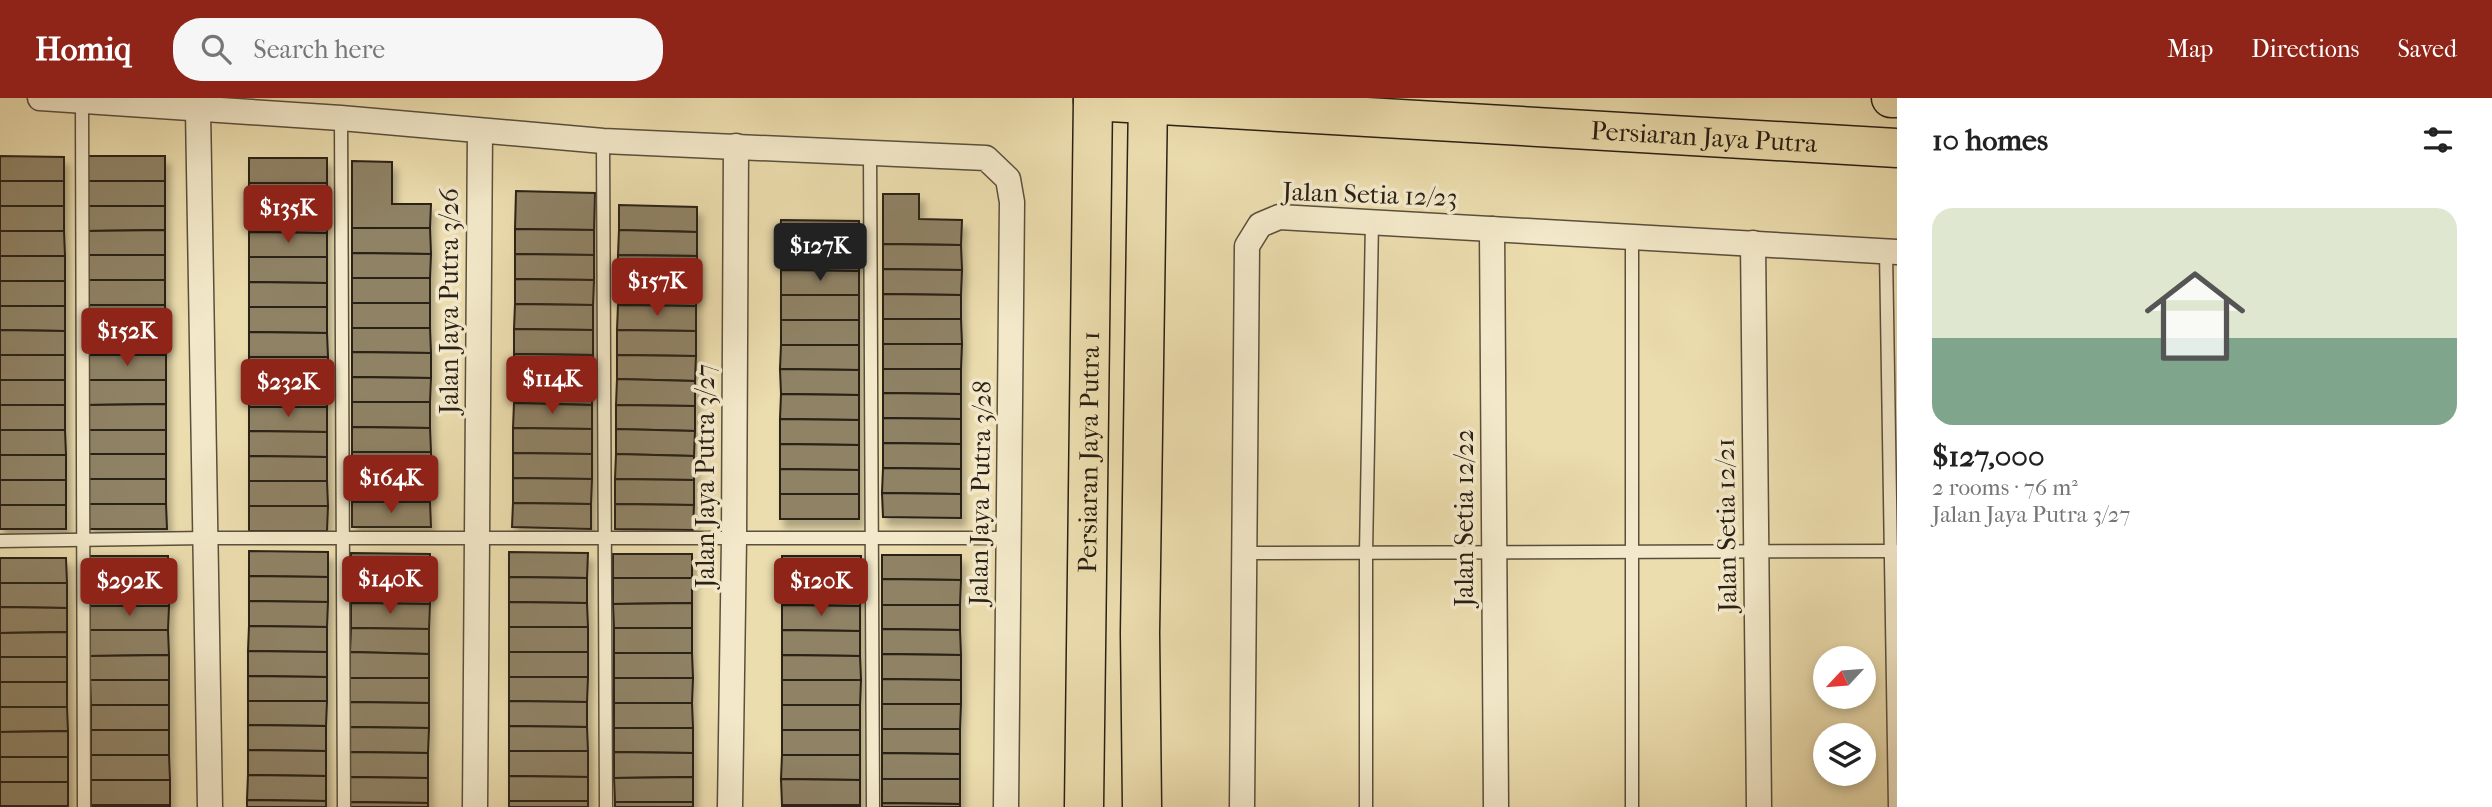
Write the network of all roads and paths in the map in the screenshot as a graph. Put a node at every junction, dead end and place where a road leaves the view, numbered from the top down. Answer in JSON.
{"nodes":[{"id":1,"x":40,"y":98,"type":"edge"},
{"id":2,"x":1891,"y":98,"type":"edge"},
{"id":3,"x":1897,"y":98,"type":"edge"},
{"id":4,"x":1093,"y":99,"type":"edge"},
{"id":5,"x":82,"y":101,"type":"junction"},
{"id":6,"x":1148,"y":101,"type":"edge"},
{"id":7,"x":198,"y":110,"type":"junction"},
{"id":8,"x":341,"y":118,"type":"junction"},
{"id":9,"x":480,"y":131,"type":"junction"},
{"id":10,"x":603,"y":141,"type":"junction"},
{"id":11,"x":736,"y":146,"type":"junction"},
{"id":12,"x":1897,"y":148,"type":"edge"},
{"id":13,"x":870,"y":152,"type":"junction"},
{"id":14,"x":1372,"y":222,"type":"junction"},
{"id":15,"x":1492,"y":229,"type":"junction"},
{"id":16,"x":1632,"y":236,"type":"junction"},
{"id":17,"x":1753,"y":243,"type":"junction"},
{"id":18,"x":1891,"y":251,"type":"edge"},
{"id":19,"x":205,"y":538,"type":"junction"},
{"id":20,"x":343,"y":538,"type":"junction"},
{"id":21,"x":476,"y":538,"type":"junction"},
{"id":22,"x":605,"y":538,"type":"junction"},
{"id":23,"x":734,"y":538,"type":"junction"},
{"id":24,"x":872,"y":538,"type":"junction"},
{"id":25,"x":1009,"y":538,"type":"junction"},
{"id":26,"x":83,"y":540,"type":"junction"},
{"id":27,"x":0,"y":541,"type":"edge"},
{"id":28,"x":1894,"y":551,"type":"edge"},
{"id":29,"x":1632,"y":552,"type":"junction"},
{"id":30,"x":1756,"y":552,"type":"junction"},
{"id":31,"x":1244,"y":553,"type":"junction"},
{"id":32,"x":1366,"y":553,"type":"junction"},
{"id":33,"x":1494,"y":553,"type":"junction"},
{"id":34,"x":84,"y":807,"type":"edge"},
{"id":35,"x":209,"y":807,"type":"edge"},
{"id":36,"x":344,"y":807,"type":"edge"},
{"id":37,"x":475,"y":807,"type":"edge"},
{"id":38,"x":606,"y":807,"type":"edge"},
{"id":39,"x":730,"y":807,"type":"edge"},
{"id":40,"x":873,"y":807,"type":"edge"},
{"id":41,"x":1006,"y":807,"type":"edge"},
{"id":42,"x":1084,"y":807,"type":"edge"},
{"id":43,"x":1142,"y":807,"type":"edge"},
{"id":44,"x":1242,"y":807,"type":"edge"},
{"id":45,"x":1366,"y":807,"type":"edge"},
{"id":46,"x":1496,"y":807,"type":"edge"},
{"id":47,"x":1632,"y":807,"type":"edge"},
{"id":48,"x":1759,"y":807,"type":"edge"},
{"id":49,"x":1895,"y":807,"type":"edge"}],
"edges":[{"from":1,"to":5,"type":"street"},
{"from":2,"to":3,"type":"main road"},
{"from":4,"to":6,"type":"main road","name":"Persiaran Jaya Putra"},
{"from":4,"to":42,"type":"main road","name":"Persiaran Jaya Putra 1"},
{"from":5,"to":7,"type":"street"},
{"from":5,"to":26,"type":"lane"},
{"from":6,"to":12,"type":"main road","name":"Persiaran Jaya Putra"},
{"from":6,"to":43,"type":"main road"},
{"from":7,"to":8,"type":"street"},
{"from":7,"to":19,"type":"street"},
{"from":8,"to":9,"type":"street"},
{"from":8,"to":20,"type":"lane"},
{"from":9,"to":10,"type":"street"},
{"from":9,"to":21,"type":"street","name":"Jalan Jaya Putra 3/26"},
{"from":10,"to":11,"type":"street"},
{"from":10,"to":22,"type":"lane"},
{"from":11,"to":13,"type":"street"},
{"from":11,"to":23,"type":"street","name":"Jalan Jaya Putra 3/27"},
{"from":13,"to":24,"type":"lane"},
{"from":13,"to":25,"type":"street","name":"Jalan Jaya Putra 3/28"},
{"from":14,"to":15,"type":"street","name":"Jalan Setia 12/23"},
{"from":14,"to":31,"type":"street","name":"Jalan Setia 12/23"},
{"from":14,"to":32,"type":"lane"},
{"from":15,"to":16,"type":"street","name":"Jalan Setia 12/23"},
{"from":15,"to":33,"type":"street","name":"Jalan Setia 12/22"},
{"from":16,"to":17,"type":"street","name":"Jalan Setia 12/23"},
{"from":16,"to":29,"type":"lane"},
{"from":17,"to":18,"type":"street","name":"Jalan Setia 12/23"},
{"from":17,"to":30,"type":"street","name":"Jalan Setia 12/21"},
{"from":18,"to":28,"type":"lane"},
{"from":19,"to":20,"type":"lane"},
{"from":19,"to":26,"type":"lane"},
{"from":19,"to":35,"type":"street"},
{"from":20,"to":21,"type":"lane"},
{"from":20,"to":36,"type":"lane"},
{"from":21,"to":22,"type":"lane"},
{"from":21,"to":37,"type":"street","name":"Jalan Jaya Putra 3/26"},
{"from":22,"to":23,"type":"lane"},
{"from":22,"to":38,"type":"lane"},
{"from":23,"to":24,"type":"lane"},
{"from":23,"to":39,"type":"street","name":"Jalan Jaya Putra 3/27"},
{"from":24,"to":25,"type":"lane"},
{"from":24,"to":40,"type":"lane"},
{"from":25,"to":41,"type":"street","name":"Jalan Jaya Putra 3/28"},
{"from":26,"to":27,"type":"lane"},
{"from":26,"to":34,"type":"lane"},
{"from":28,"to":30,"type":"lane"},
{"from":28,"to":49,"type":"lane"},
{"from":29,"to":30,"type":"lane"},
{"from":29,"to":33,"type":"lane"},
{"from":29,"to":47,"type":"lane"},
{"from":30,"to":48,"type":"street","name":"Jalan Setia 12/21"},
{"from":31,"to":32,"type":"lane"},
{"from":31,"to":44,"type":"street","name":"Jalan Setia 12/23"},
{"from":32,"to":33,"type":"lane"},
{"from":32,"to":45,"type":"lane"},
{"from":33,"to":46,"type":"street","name":"Jalan Setia 12/22"}]}
